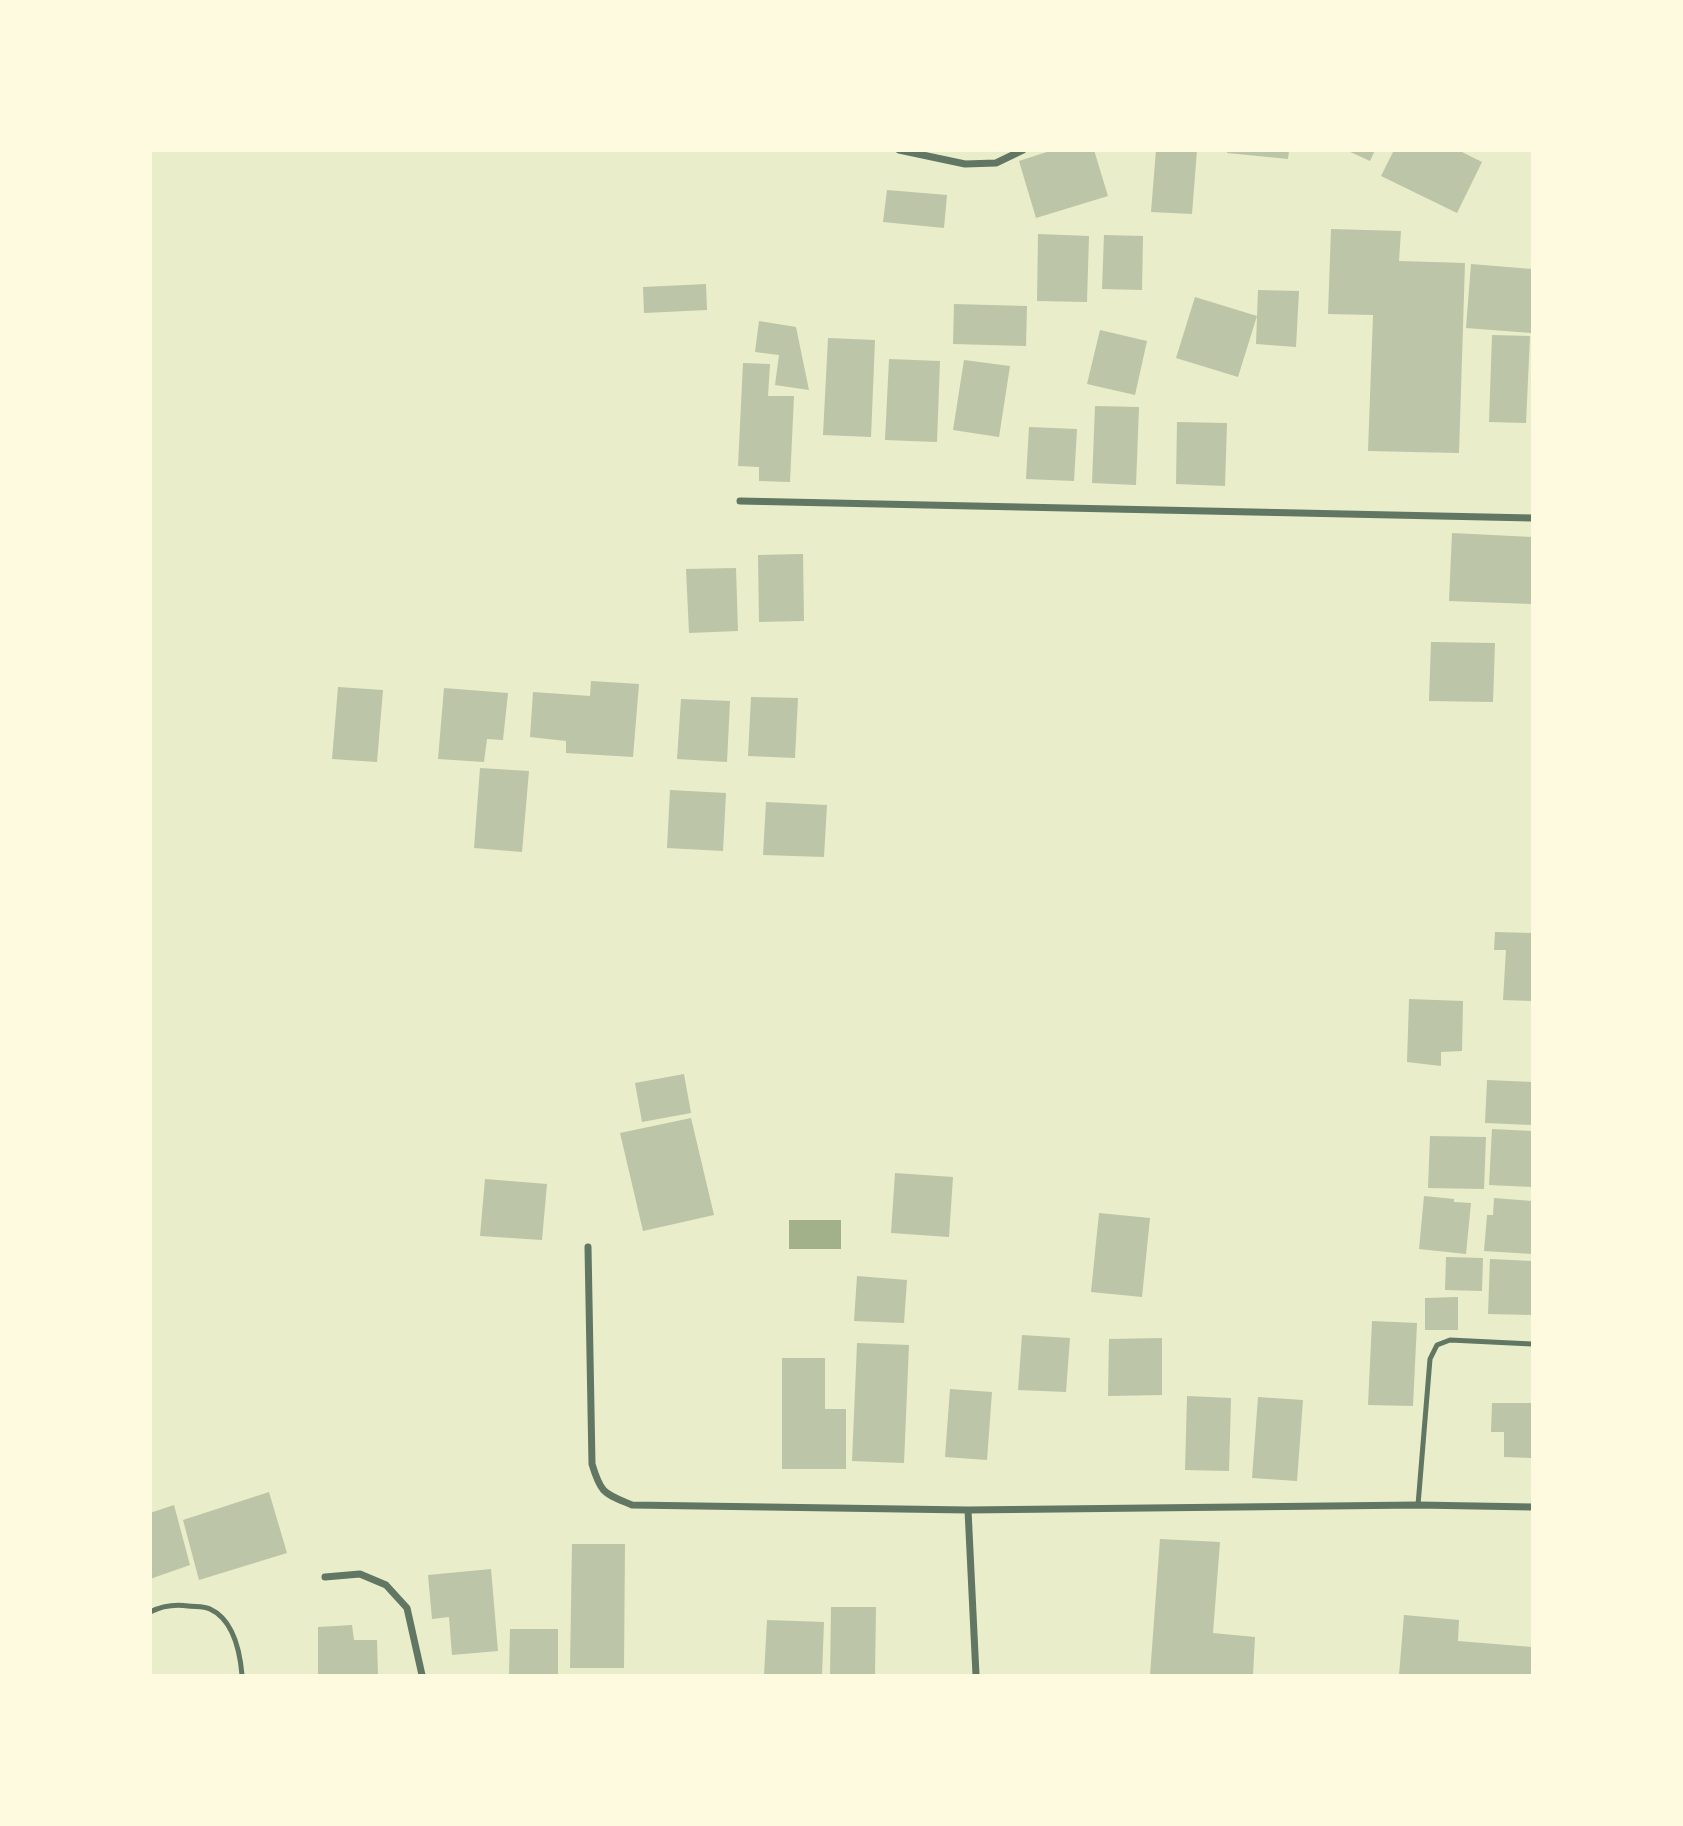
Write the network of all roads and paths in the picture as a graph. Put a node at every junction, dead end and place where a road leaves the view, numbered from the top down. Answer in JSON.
{"nodes":[{"id":1,"x":899,"y":150,"type":"edge"},
{"id":2,"x":1023,"y":150,"type":"edge"},
{"id":3,"x":740,"y":501,"type":"dead end"},
{"id":4,"x":1532,"y":518,"type":"edge"},
{"id":5,"x":588,"y":1247,"type":"dead end"},
{"id":6,"x":1532,"y":1344,"type":"edge"},
{"id":7,"x":1418,"y":1506,"type":"junction"},
{"id":8,"x":1532,"y":1507,"type":"edge"},
{"id":9,"x":968,"y":1510,"type":"junction"},
{"id":10,"x":325,"y":1577,"type":"dead end"},
{"id":11,"x":150,"y":1612,"type":"edge"},
{"id":12,"x":242,"y":1675,"type":"edge"},
{"id":13,"x":422,"y":1675,"type":"edge"},
{"id":14,"x":976,"y":1675,"type":"edge"}],
"edges":[{"from":1,"to":2,"type":"street"},
{"from":3,"to":4,"type":"street"},
{"from":5,"to":9,"type":"street"},
{"from":6,"to":7,"type":"lane"},
{"from":7,"to":8,"type":"street"},
{"from":7,"to":9,"type":"street"},
{"from":9,"to":14,"type":"street"},
{"from":10,"to":13,"type":"street"},
{"from":11,"to":12,"type":"lane"}]}
